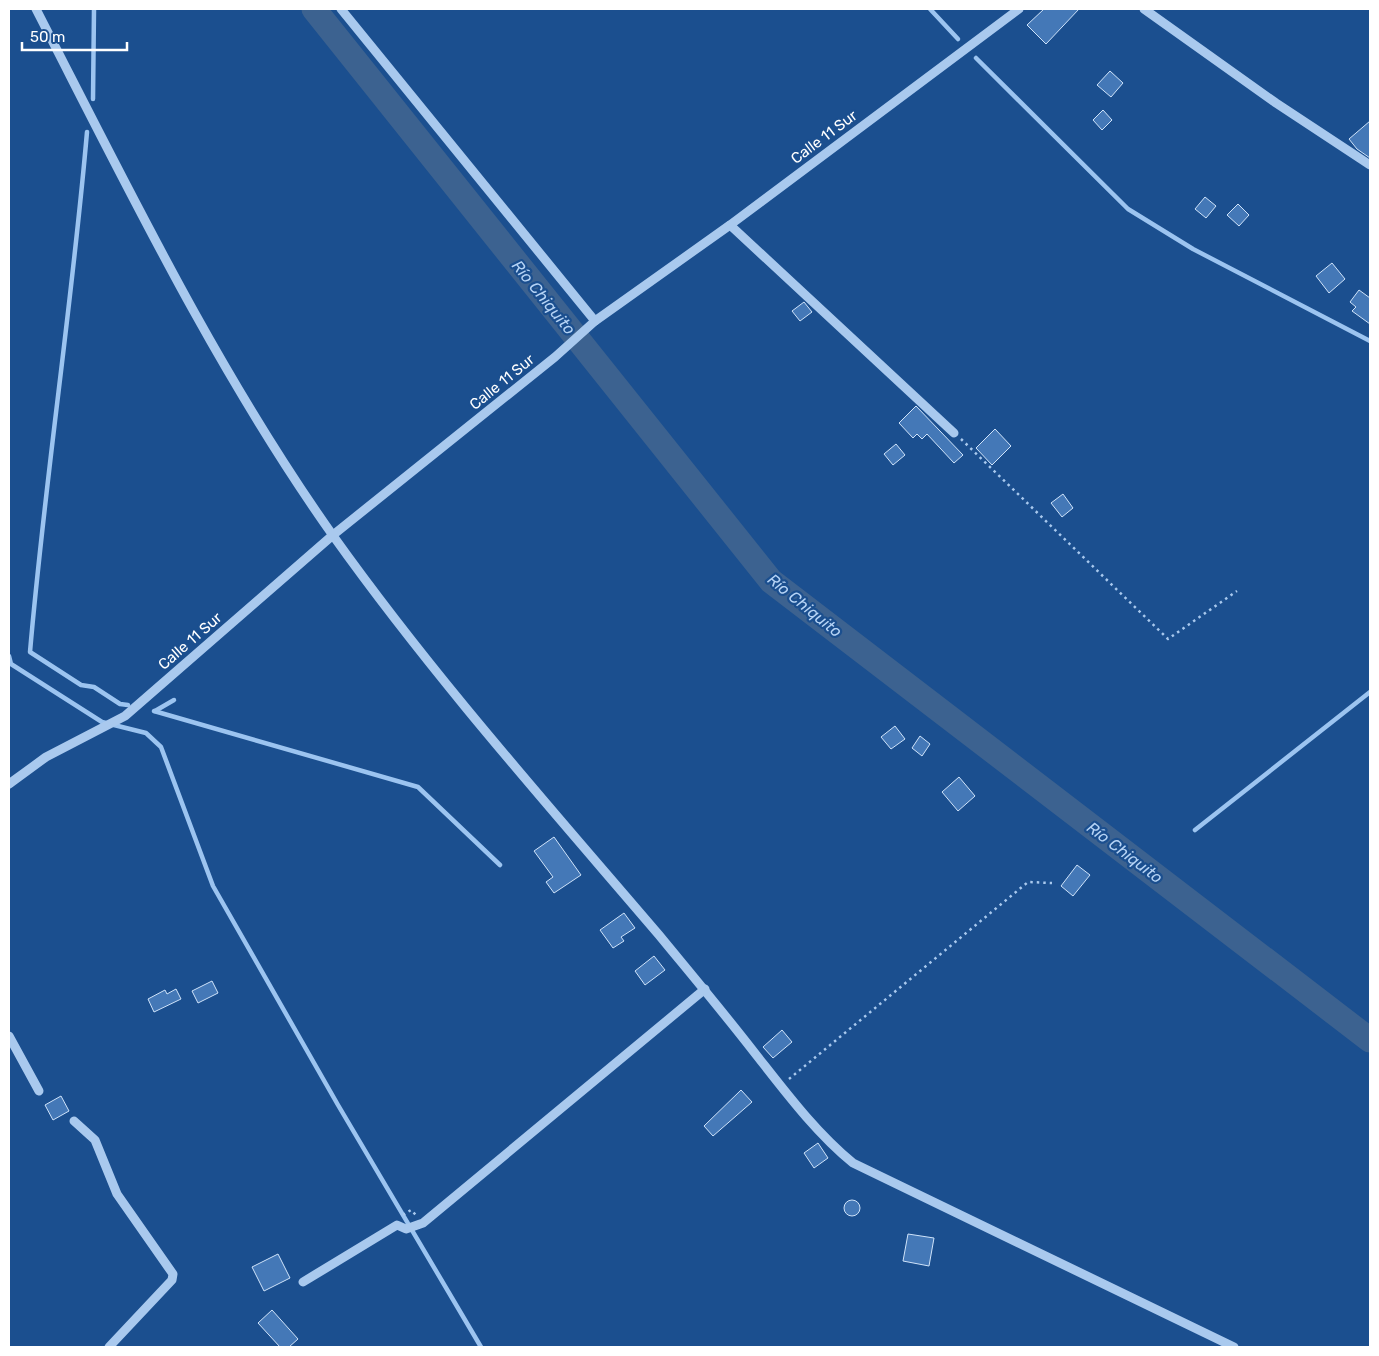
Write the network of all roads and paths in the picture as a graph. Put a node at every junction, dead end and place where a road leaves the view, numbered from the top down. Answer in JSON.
{"nodes":[{"id":1,"x":36,"y":9,"type":"edge"},
{"id":2,"x":341,"y":9,"type":"edge"},
{"id":3,"x":1019,"y":9,"type":"edge"},
{"id":4,"x":1144,"y":9,"type":"edge"},
{"id":5,"x":1370,"y":165,"type":"edge"},
{"id":6,"x":730,"y":225,"type":"junction"},
{"id":7,"x":595,"y":321,"type":"junction"},
{"id":8,"x":954,"y":433,"type":"joint"},
{"id":9,"x":333,"y":535,"type":"junction"},
{"id":10,"x":1237,"y":591,"type":"dead end"},
{"id":11,"x":9,"y":784,"type":"edge"},
{"id":12,"x":1052,"y":883,"type":"dead end"},
{"id":13,"x":705,"y":989,"type":"junction"},
{"id":14,"x":9,"y":1036,"type":"edge"},
{"id":15,"x":781,"y":1086,"type":"junction"},
{"id":16,"x":39,"y":1091,"type":"dead end"},
{"id":17,"x":74,"y":1121,"type":"dead end"},
{"id":18,"x":411,"y":1210,"type":"dead end"},
{"id":19,"x":399,"y":1217,"type":"dead end"},
{"id":20,"x":303,"y":1282,"type":"dead end"},
{"id":21,"x":110,"y":1347,"type":"edge"},
{"id":22,"x":1234,"y":1347,"type":"edge"}],
"edges":[{"from":1,"to":9,"type":"street"},
{"from":2,"to":7,"type":"street"},
{"from":3,"to":6,"type":"street","name":"Calle 11 Sur"},
{"from":4,"to":5,"type":"street"},
{"from":6,"to":7,"type":"street","name":"Calle 11 Sur"},
{"from":6,"to":8,"type":"street"},
{"from":7,"to":9,"type":"street","name":"Calle 11 Sur"},
{"from":8,"to":10,"type":"path"},
{"from":9,"to":11,"type":"street","name":"Calle 11 Sur"},
{"from":9,"to":13,"type":"street"},
{"from":12,"to":15,"type":"path"},
{"from":13,"to":15,"type":"street"},
{"from":13,"to":20,"type":"street"},
{"from":14,"to":16,"type":"street"},
{"from":15,"to":22,"type":"street"},
{"from":17,"to":21,"type":"street"},
{"from":18,"to":19,"type":"path"}]}
